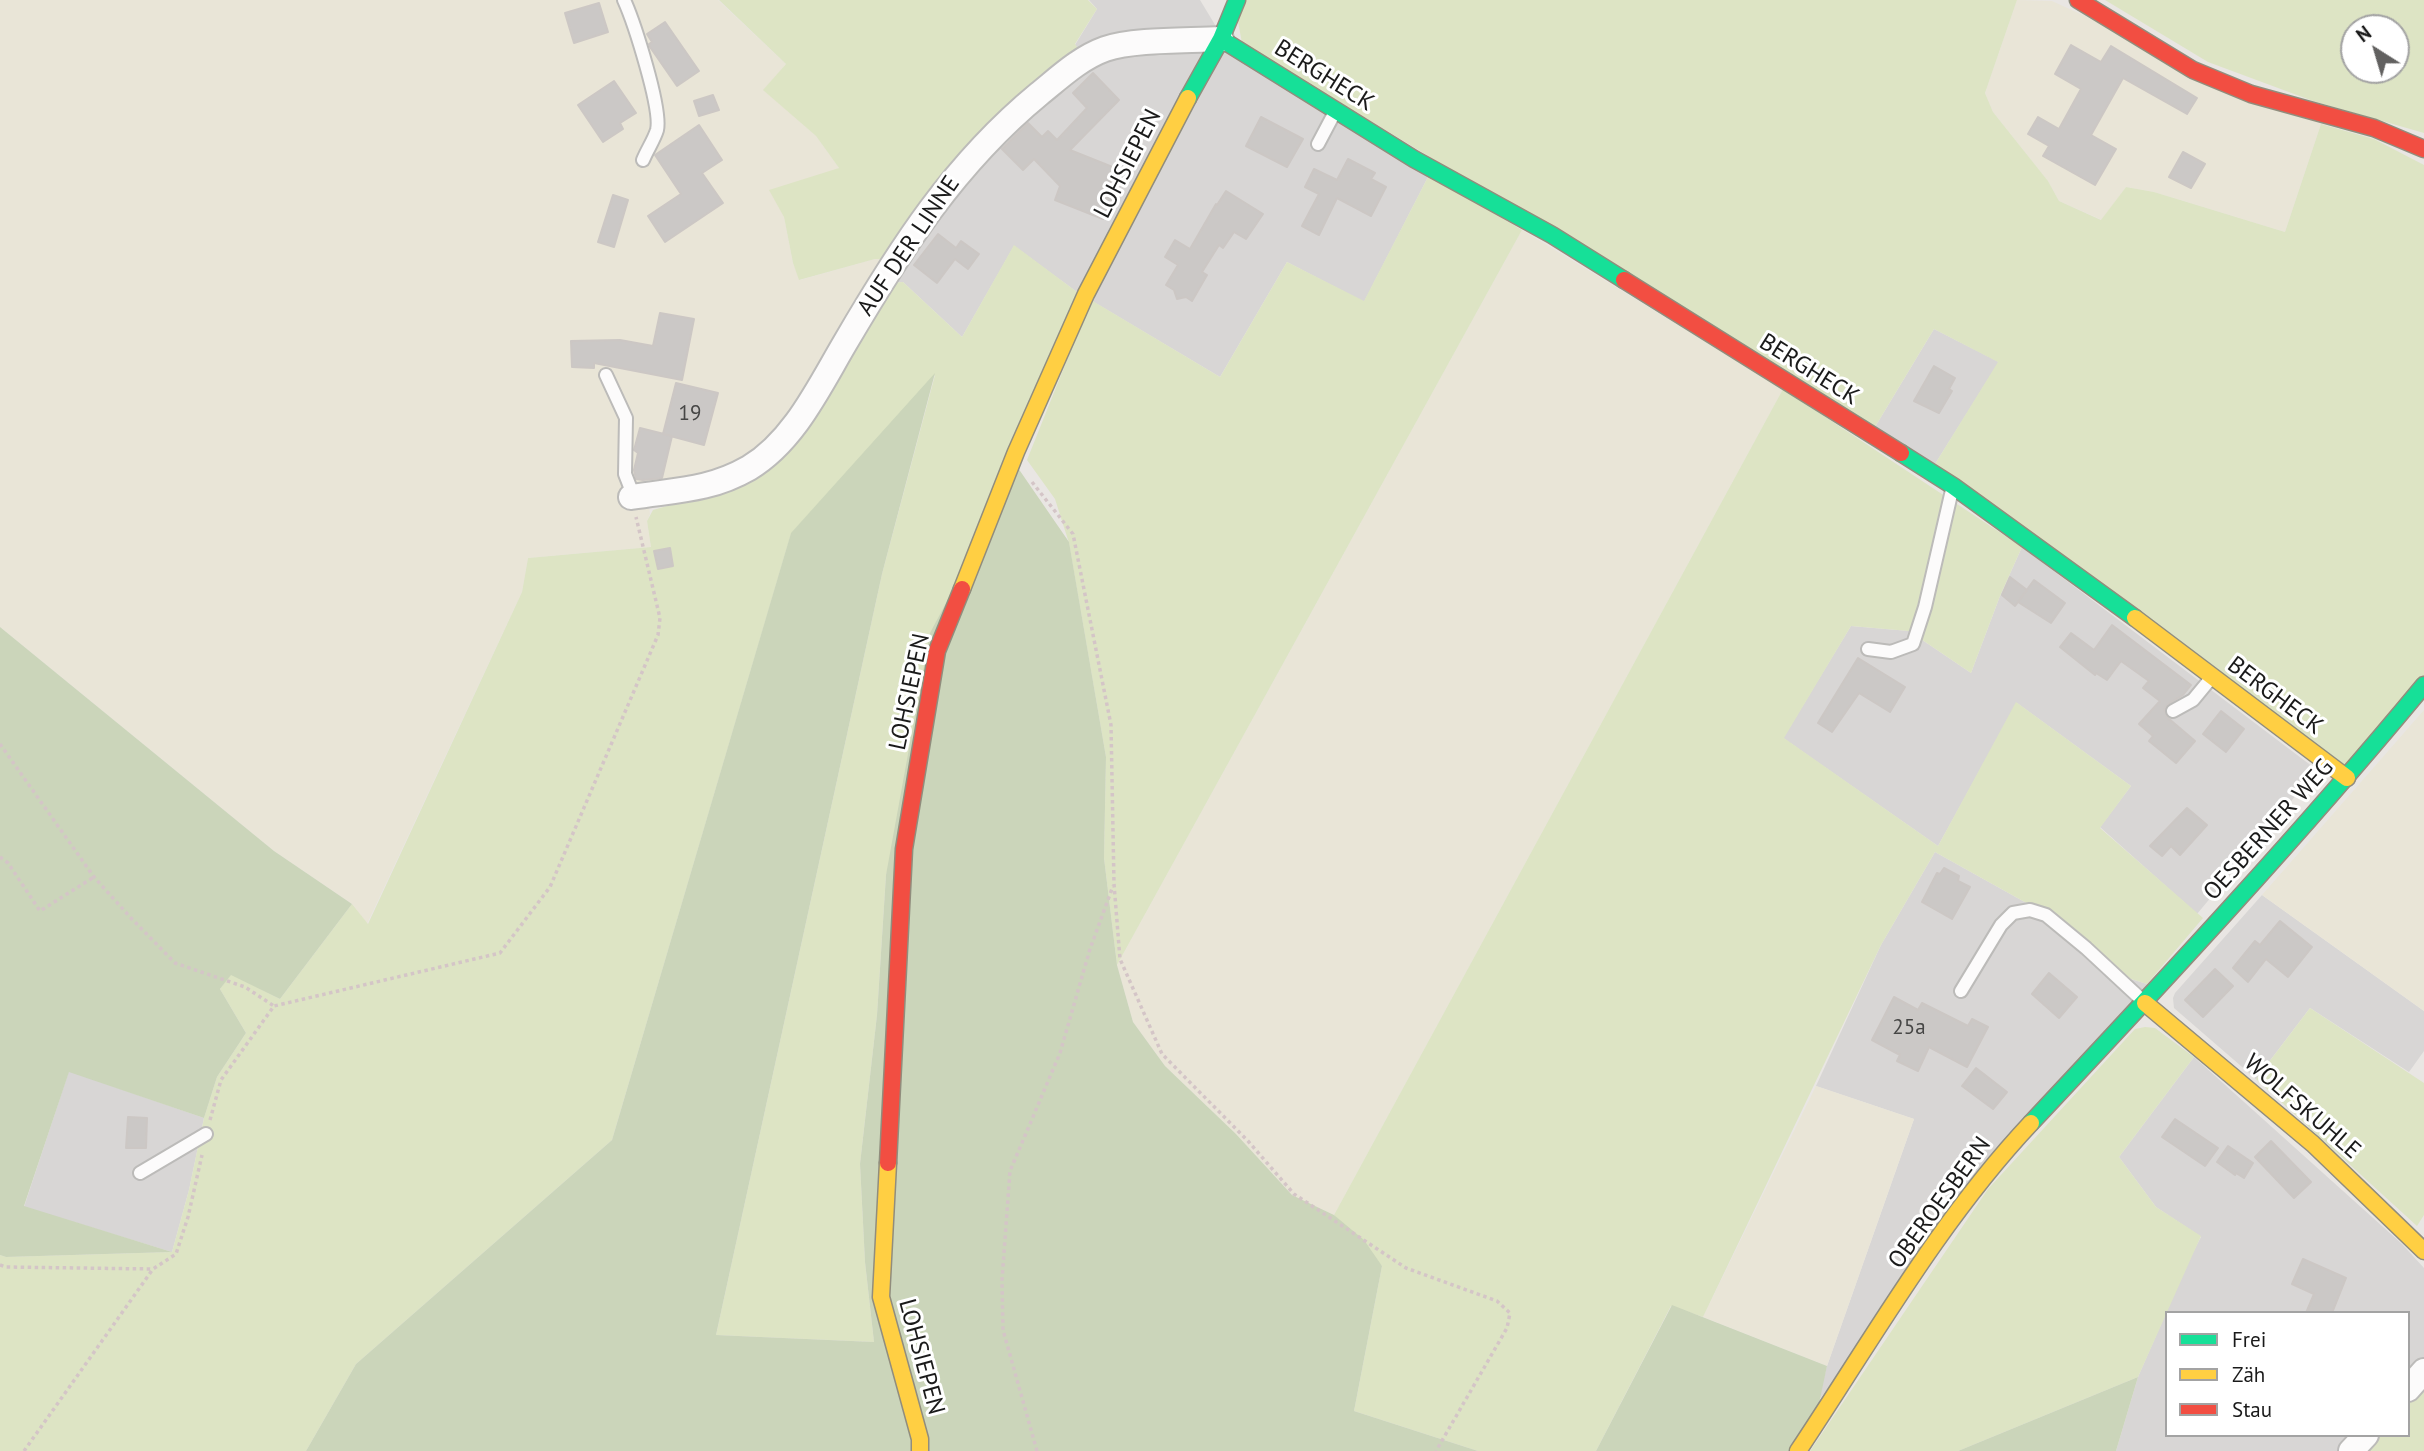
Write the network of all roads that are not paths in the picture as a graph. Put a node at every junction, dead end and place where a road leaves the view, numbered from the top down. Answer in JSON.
{"nodes":[{"id":1,"x":624,"y":0,"type":"edge"},
{"id":2,"x":1237,"y":0,"type":"edge"},
{"id":3,"x":2078,"y":0,"type":"edge"},
{"id":4,"x":1221,"y":39,"type":"junction"},
{"id":5,"x":1336,"y":110,"type":"junction"},
{"id":6,"x":1318,"y":144,"type":"dead end"},
{"id":7,"x":2424,"y":149,"type":"edge"},
{"id":8,"x":643,"y":160,"type":"dead end"},
{"id":9,"x":606,"y":375,"type":"dead end"},
{"id":10,"x":1953,"y":486,"type":"junction"},
{"id":11,"x":633,"y":497,"type":"joint"},
{"id":12,"x":1868,"y":649,"type":"dead end"},
{"id":13,"x":2212,"y":677,"type":"junction"},
{"id":14,"x":2424,"y":685,"type":"edge"},
{"id":15,"x":2173,"y":711,"type":"dead end"},
{"id":16,"x":2347,"y":778,"type":"junction"},
{"id":17,"x":1961,"y":991,"type":"dead end"},
{"id":18,"x":2145,"y":1003,"type":"junction"},
{"id":19,"x":206,"y":1134,"type":"road end"},
{"id":20,"x":140,"y":1172,"type":"dead end"},
{"id":21,"x":2424,"y":1251,"type":"edge"},
{"id":22,"x":2424,"y":1371,"type":"edge"},
{"id":23,"x":2410,"y":1387,"type":"edge"},
{"id":24,"x":2364,"y":1437,"type":"edge"},
{"id":25,"x":920,"y":1451,"type":"edge"},
{"id":26,"x":1798,"y":1451,"type":"edge"},
{"id":27,"x":2351,"y":1451,"type":"edge"}],
"edges":[{"from":1,"to":8,"type":"lane"},
{"from":2,"to":4,"type":"street","name":"LOHSIEPEN"},
{"from":3,"to":7,"type":"street"},
{"from":4,"to":5,"type":"street","name":"BERGHECK"},
{"from":4,"to":11,"type":"street","name":"AUF DER LINNE"},
{"from":4,"to":25,"type":"street","name":"LOHSIEPEN"},
{"from":5,"to":6,"type":"lane"},
{"from":5,"to":10,"type":"street","name":"BERGHECK"},
{"from":9,"to":11,"type":"lane"},
{"from":10,"to":12,"type":"lane"},
{"from":10,"to":13,"type":"street","name":"BERGHECK"},
{"from":13,"to":15,"type":"lane"},
{"from":13,"to":16,"type":"street","name":"BERGHECK"},
{"from":14,"to":16,"type":"street","name":"OESBERNER WEG"},
{"from":16,"to":18,"type":"street","name":"OESBERNER WEG"},
{"from":17,"to":18,"type":"lane"},
{"from":18,"to":21,"type":"street","name":"WOLFSKUHLE"},
{"from":18,"to":26,"type":"street","name":"OBEROESBERN"},
{"from":19,"to":20,"type":"lane"},
{"from":22,"to":23,"type":"street"},
{"from":24,"to":27,"type":"street"}]}
